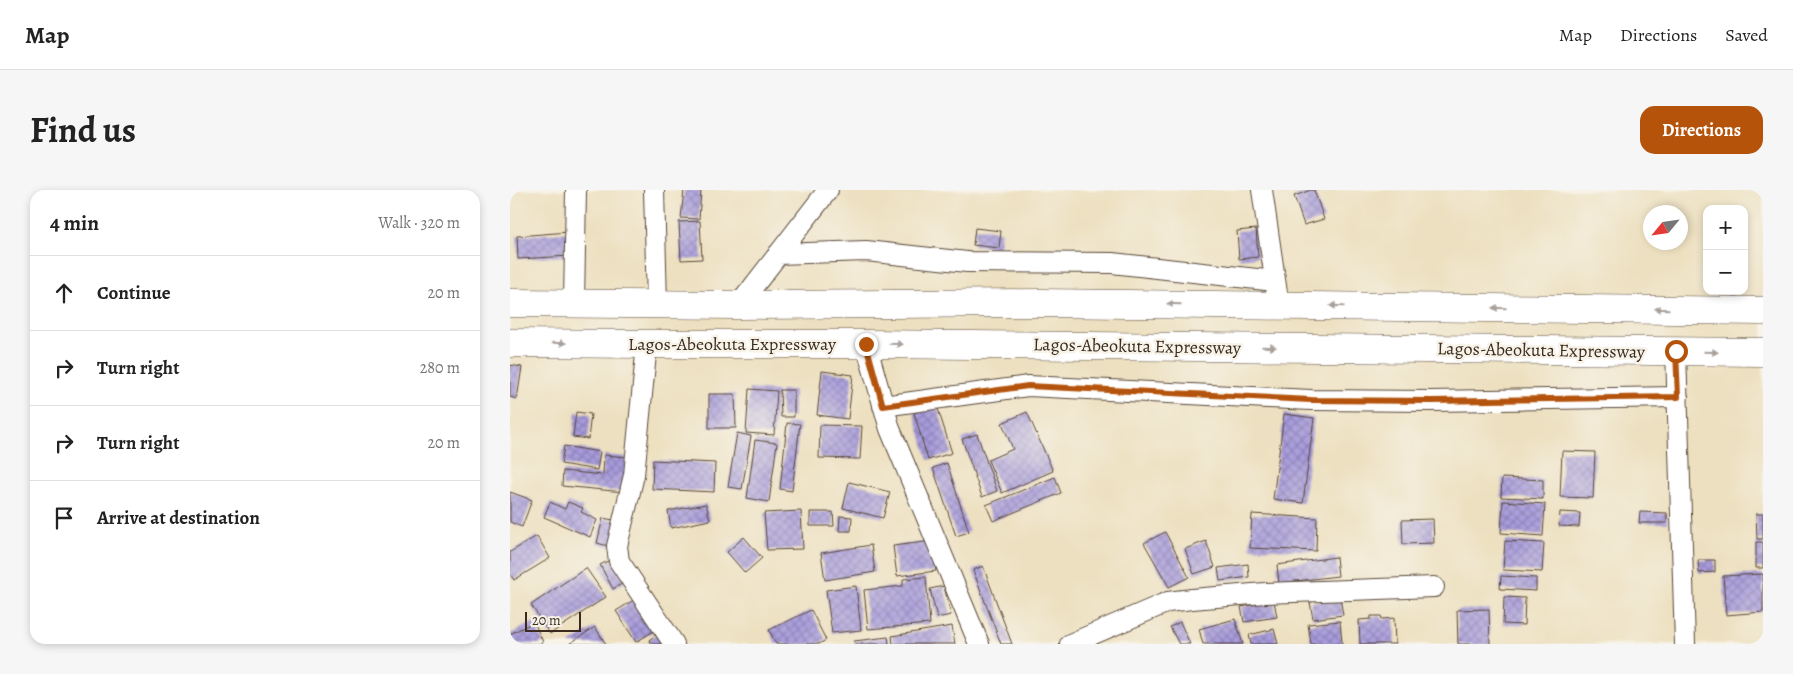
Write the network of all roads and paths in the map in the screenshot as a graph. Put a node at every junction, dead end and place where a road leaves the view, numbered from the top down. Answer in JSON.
{"nodes":[{"id":1,"x":576,"y":190,"type":"edge"},
{"id":2,"x":654,"y":190,"type":"edge"},
{"id":3,"x":828,"y":190,"type":"edge"},
{"id":4,"x":1262,"y":190,"type":"edge"},
{"id":5,"x":778,"y":254,"type":"junction"},
{"id":6,"x":1277,"y":293,"type":"junction"},
{"id":7,"x":510,"y":303,"type":"edge"},
{"id":8,"x":574,"y":303,"type":"junction"},
{"id":9,"x":657,"y":304,"type":"junction"},
{"id":10,"x":739,"y":305,"type":"junction"},
{"id":11,"x":1763,"y":310,"type":"edge"},
{"id":12,"x":510,"y":343,"type":"edge"},
{"id":13,"x":647,"y":344,"type":"junction"},
{"id":14,"x":866,"y":344,"type":"junction"},
{"id":15,"x":1676,"y":351,"type":"junction"},
{"id":16,"x":1763,"y":352,"type":"edge"},
{"id":17,"x":1678,"y":397,"type":"junction"},
{"id":18,"x":883,"y":406,"type":"junction"},
{"id":19,"x":1434,"y":587,"type":"dead end"},
{"id":20,"x":674,"y":644,"type":"edge"},
{"id":21,"x":979,"y":644,"type":"edge"},
{"id":22,"x":1070,"y":644,"type":"edge"},
{"id":23,"x":1685,"y":644,"type":"edge"}],
"edges":[{"from":1,"to":8,"type":"street"},
{"from":2,"to":9,"type":"street"},
{"from":3,"to":5,"type":"street"},
{"from":4,"to":6,"type":"street"},
{"from":5,"to":6,"type":"street"},
{"from":5,"to":10,"type":"street"},
{"from":6,"to":10,"type":"highway","one_way":true},
{"from":11,"to":6,"type":"highway","one_way":true},
{"from":7,"to":8,"type":"highway"},
{"from":8,"to":9,"type":"highway"},
{"from":9,"to":10,"type":"highway"},
{"from":12,"to":13,"type":"highway","name":"Lagos-Abeokuta Expressway","one_way":true},
{"from":13,"to":14,"type":"highway","name":"Lagos-Abeokuta Expressway"},
{"from":13,"to":20,"type":"street"},
{"from":14,"to":15,"type":"highway","name":"Lagos-Abeokuta Expressway","one_way":true},
{"from":14,"to":18,"type":"street"},
{"from":15,"to":16,"type":"highway","name":"Lagos-Abeokuta Expressway","one_way":true},
{"from":15,"to":17,"type":"street"},
{"from":17,"to":18,"type":"street"},
{"from":17,"to":23,"type":"street"},
{"from":18,"to":21,"type":"street"},
{"from":19,"to":22,"type":"street"}]}
